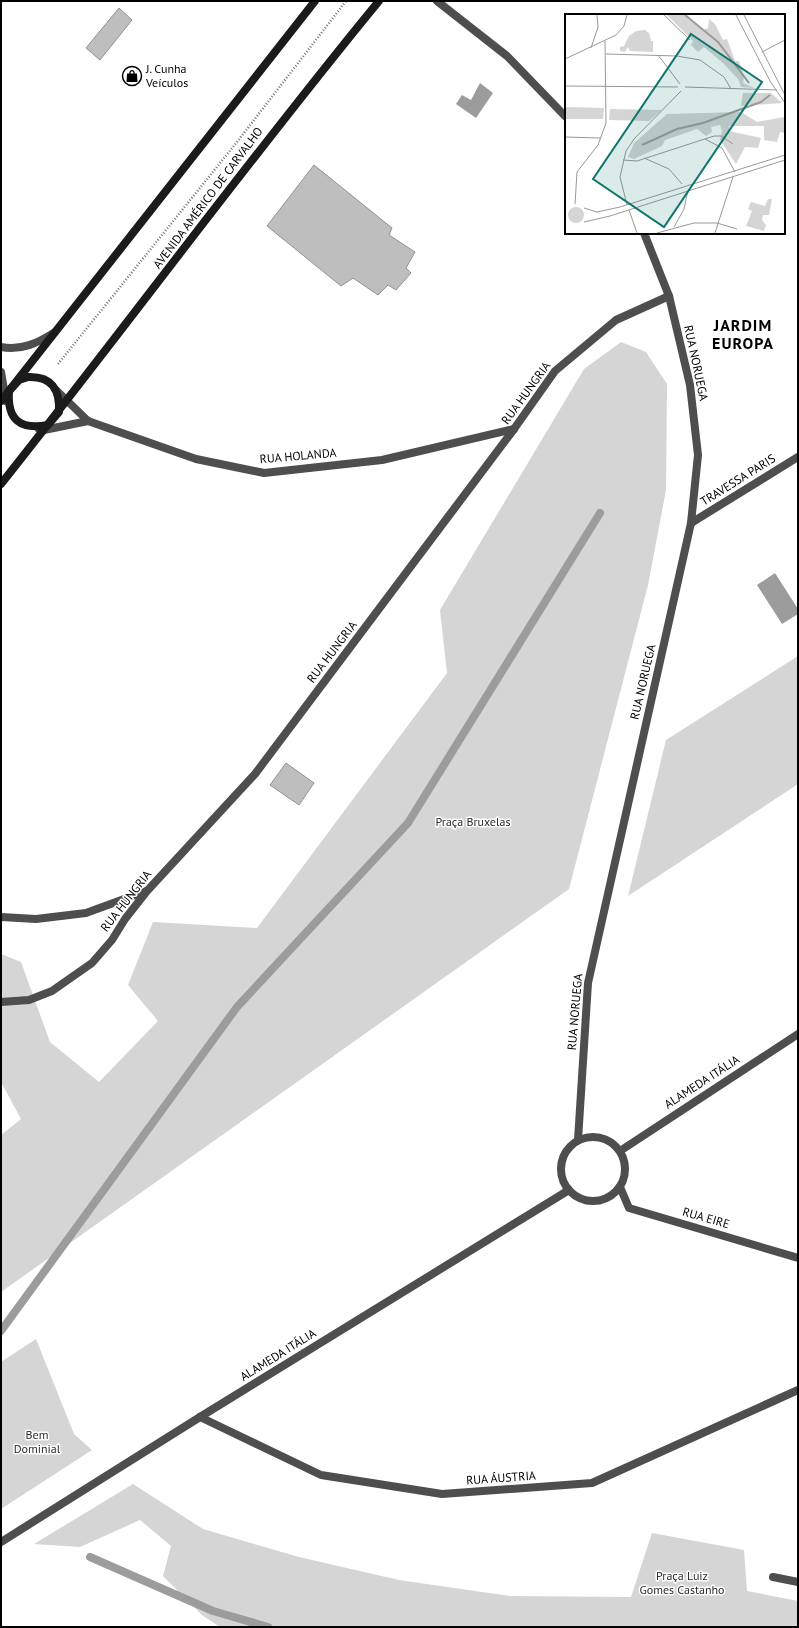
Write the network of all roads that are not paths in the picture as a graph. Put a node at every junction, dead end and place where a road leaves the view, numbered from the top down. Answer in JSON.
{"nodes":[{"id":1,"x":315,"y":1,"type":"edge"},
{"id":2,"x":379,"y":1,"type":"edge"},
{"id":3,"x":437,"y":1,"type":"edge"},
{"id":4,"x":565,"y":116,"type":"edge"},
{"id":5,"x":644,"y":234,"type":"edge"},
{"id":6,"x":669,"y":296,"type":"junction"},
{"id":7,"x":59,"y":329,"type":"junction"},
{"id":8,"x":1,"y":347,"type":"edge"},
{"id":9,"x":1,"y":372,"type":"edge"},
{"id":10,"x":19,"y":380,"type":"junction"},
{"id":11,"x":55,"y":389,"type":"junction"},
{"id":12,"x":5,"y":396,"type":"edge"},
{"id":13,"x":68,"y":400,"type":"junction"},
{"id":14,"x":59,"y":412,"type":"junction"},
{"id":15,"x":88,"y":422,"type":"junction"},
{"id":16,"x":46,"y":427,"type":"junction"},
{"id":17,"x":32,"y":428,"type":"joint"},
{"id":18,"x":514,"y":429,"type":"junction"},
{"id":19,"x":798,"y":457,"type":"edge"},
{"id":20,"x":1,"y":484,"type":"edge"},
{"id":21,"x":691,"y":523,"type":"junction"},
{"id":22,"x":147,"y":891,"type":"junction"},
{"id":23,"x":1,"y":917,"type":"edge"},
{"id":24,"x":1,"y":1002,"type":"edge"},
{"id":25,"x":798,"y":1034,"type":"edge"},
{"id":26,"x":578,"y":1140,"type":"junction"},
{"id":27,"x":620,"y":1151,"type":"junction"},
{"id":28,"x":620,"y":1187,"type":"junction"},
{"id":29,"x":569,"y":1190,"type":"junction"},
{"id":30,"x":798,"y":1258,"type":"edge"},
{"id":31,"x":798,"y":1390,"type":"edge"},
{"id":32,"x":200,"y":1417,"type":"junction"},
{"id":33,"x":1,"y":1542,"type":"edge"},
{"id":34,"x":772,"y":1577,"type":"dead end"},
{"id":35,"x":798,"y":1582,"type":"edge"}],
"edges":[{"from":1,"to":7,"type":"main road"},
{"from":2,"to":13,"type":"main road","name":"AVENIDA AMÉRICO DE CARVALHO"},
{"from":3,"to":4,"type":"street"},
{"from":5,"to":6,"type":"street","name":"RUA NORUEGA"},
{"from":6,"to":18,"type":"street","name":"RUA HUNGRIA"},
{"from":6,"to":21,"type":"street","name":"RUA NORUEGA"},
{"from":7,"to":8,"type":"street"},
{"from":7,"to":10,"type":"main road"},
{"from":9,"to":12,"type":"street"},
{"from":10,"to":11,"type":"main road"},
{"from":10,"to":12,"type":"main road"},
{"from":11,"to":13,"type":"street","name":"RUA HOLANDA"},
{"from":11,"to":14,"type":"main road"},
{"from":12,"to":17,"type":"main road"},
{"from":13,"to":14,"type":"main road","name":"AVENIDA AMÉRICO DE CARVALHO"},
{"from":13,"to":15,"type":"street","name":"RUA HOLANDA"},
{"from":14,"to":16,"type":"main road","name":"AVENIDA AMÉRICO DE CARVALHO"},
{"from":15,"to":16,"type":"street","name":"RUA HOLANDA"},
{"from":15,"to":18,"type":"street","name":"RUA HOLANDA"},
{"from":16,"to":17,"type":"street","name":"RUA HOLANDA"},
{"from":16,"to":20,"type":"main road","name":"AVENIDA AMÉRICO DE CARVALHO"},
{"from":18,"to":22,"type":"street","name":"RUA HUNGRIA"},
{"from":19,"to":21,"type":"street","name":"TRAVESSA PARIS"},
{"from":21,"to":26,"type":"street","name":"RUA NORUEGA"},
{"from":22,"to":23,"type":"street"},
{"from":22,"to":24,"type":"street","name":"RUA HUNGRIA"},
{"from":25,"to":27,"type":"street","name":"ALAMEDA ITÁLIA"},
{"from":26,"to":27,"type":"street"},
{"from":26,"to":29,"type":"street"},
{"from":27,"to":28,"type":"street"},
{"from":28,"to":29,"type":"street"},
{"from":28,"to":30,"type":"street","name":"RUA EIRE"},
{"from":29,"to":32,"type":"street","name":"ALAMEDA ITÁLIA"},
{"from":31,"to":32,"type":"street","name":"RUA ÁUSTRIA"},
{"from":32,"to":33,"type":"street","name":"ALAMEDA ITÁLIA"},
{"from":34,"to":35,"type":"street"}]}
